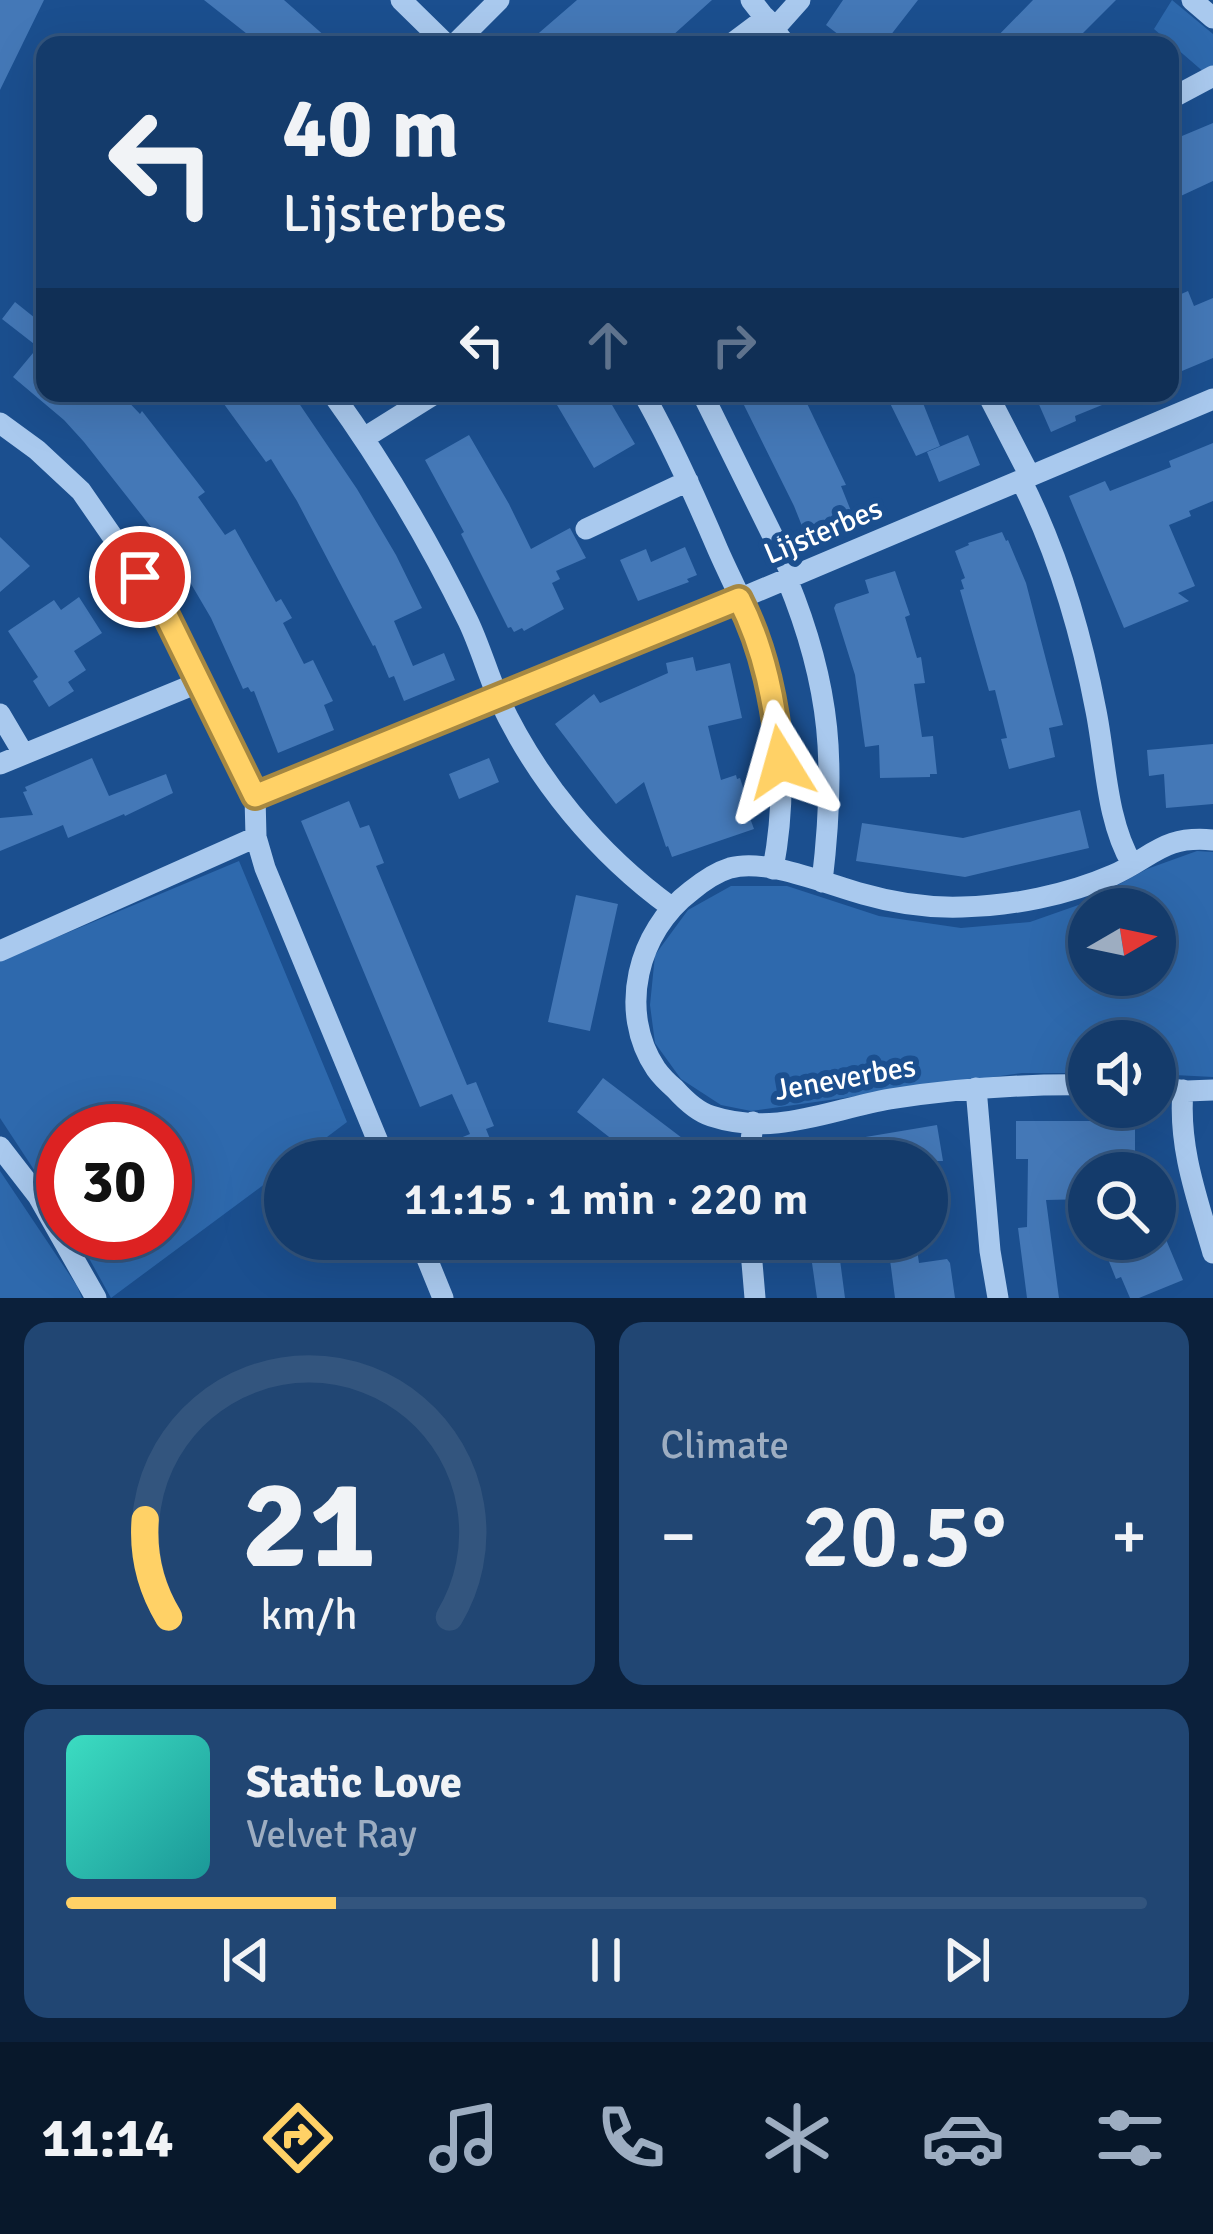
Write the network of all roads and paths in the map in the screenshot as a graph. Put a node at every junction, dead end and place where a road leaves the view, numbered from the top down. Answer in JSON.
{"nodes":[{"id":1,"x":401,"y":0,"type":"edge"},
{"id":2,"x":499,"y":0,"type":"edge"},
{"id":3,"x":751,"y":0,"type":"edge"},
{"id":4,"x":800,"y":0,"type":"edge"},
{"id":5,"x":1192,"y":0,"type":"edge"},
{"id":6,"x":1213,"y":18,"type":"edge"},
{"id":7,"x":776,"y":30,"type":"edge"},
{"id":8,"x":440,"y":36,"type":"edge"},
{"id":9,"x":460,"y":36,"type":"edge"},
{"id":10,"x":1213,"y":76,"type":"edge"},
{"id":11,"x":1179,"y":94,"type":"edge"},
{"id":12,"x":1213,"y":399,"type":"edge"},
{"id":13,"x":338,"y":402,"type":"edge"},
{"id":14,"x":422,"y":402,"type":"edge"},
{"id":15,"x":648,"y":402,"type":"edge"},
{"id":16,"x":706,"y":402,"type":"edge"},
{"id":17,"x":991,"y":402,"type":"edge"},
{"id":18,"x":0,"y":423,"type":"edge"},
{"id":19,"x":364,"y":438,"type":"junction"},
{"id":20,"x":1026,"y":478,"type":"junction"},
{"id":21,"x":688,"y":481,"type":"junction"},
{"id":22,"x":586,"y":529,"type":"dead end"},
{"id":23,"x":790,"y":578,"type":"junction"},
{"id":24,"x":739,"y":599,"type":"junction"},
{"id":25,"x":200,"y":682,"type":"junction"},
{"id":26,"x":498,"y":698,"type":"junction"},
{"id":27,"x":0,"y":713,"type":"edge"},
{"id":28,"x":23,"y":753,"type":"junction"},
{"id":29,"x":0,"y":764,"type":"edge"},
{"id":30,"x":255,"y":796,"type":"junction"},
{"id":31,"x":256,"y":837,"type":"junction"},
{"id":32,"x":1213,"y":840,"type":"edge"},
{"id":33,"x":1132,"y":864,"type":"junction"},
{"id":34,"x":773,"y":869,"type":"junction"},
{"id":35,"x":821,"y":882,"type":"junction"},
{"id":36,"x":671,"y":907,"type":"junction"},
{"id":37,"x":0,"y":951,"type":"edge"},
{"id":38,"x":1068,"y":1085,"type":"edge"},
{"id":39,"x":976,"y":1088,"type":"junction"},
{"id":40,"x":1176,"y":1089,"type":"edge"},
{"id":41,"x":1183,"y":1090,"type":"junction"},
{"id":42,"x":1213,"y":1090,"type":"edge"},
{"id":43,"x":753,"y":1123,"type":"junction"},
{"id":44,"x":377,"y":1140,"type":"edge"},
{"id":45,"x":751,"y":1140,"type":"edge"},
{"id":46,"x":0,"y":1148,"type":"edge"},
{"id":47,"x":1213,"y":1253,"type":"edge"},
{"id":48,"x":427,"y":1260,"type":"edge"},
{"id":49,"x":752,"y":1260,"type":"edge"},
{"id":50,"x":96,"y":1298,"type":"edge"},
{"id":51,"x":443,"y":1298,"type":"edge"},
{"id":52,"x":755,"y":1298,"type":"edge"},
{"id":53,"x":998,"y":1298,"type":"edge"}],
"edges":[{"from":1,"to":8,"type":"street"},
{"from":2,"to":9,"type":"street"},
{"from":3,"to":7,"type":"street"},
{"from":4,"to":7,"type":"street"},
{"from":5,"to":6,"type":"street"},
{"from":10,"to":11,"type":"street"},
{"from":12,"to":20,"type":"street","name":"Lijsterbes"},
{"from":13,"to":19,"type":"street"},
{"from":14,"to":19,"type":"street"},
{"from":15,"to":21,"type":"street"},
{"from":16,"to":23,"type":"street"},
{"from":17,"to":20,"type":"street"},
{"from":18,"to":25,"type":"street"},
{"from":19,"to":26,"type":"street"},
{"from":20,"to":23,"type":"street","name":"Lijsterbes"},
{"from":20,"to":33,"type":"street"},
{"from":21,"to":22,"type":"street"},
{"from":21,"to":24,"type":"street"},
{"from":23,"to":24,"type":"street","name":"Lijsterbes"},
{"from":23,"to":35,"type":"street"},
{"from":24,"to":26,"type":"street","name":"Lijsterbes"},
{"from":24,"to":34,"type":"street"},
{"from":25,"to":28,"type":"street"},
{"from":25,"to":30,"type":"street"},
{"from":26,"to":30,"type":"street","name":"Lijsterbes"},
{"from":26,"to":36,"type":"street"},
{"from":27,"to":28,"type":"street"},
{"from":28,"to":29,"type":"street"},
{"from":30,"to":31,"type":"street"},
{"from":31,"to":37,"type":"street"},
{"from":31,"to":44,"type":"street"},
{"from":32,"to":33,"type":"street","name":"Jeneverbes"},
{"from":33,"to":35,"type":"street","name":"Jeneverbes"},
{"from":34,"to":35,"type":"street","name":"Jeneverbes"},
{"from":34,"to":36,"type":"street","name":"Jeneverbes"},
{"from":36,"to":43,"type":"street","name":"Jeneverbes"},
{"from":38,"to":39,"type":"street","name":"Jeneverbes"},
{"from":39,"to":43,"type":"street","name":"Jeneverbes"},
{"from":39,"to":53,"type":"street"},
{"from":40,"to":41,"type":"street"},
{"from":41,"to":42,"type":"street"},
{"from":41,"to":47,"type":"street"},
{"from":43,"to":45,"type":"street"},
{"from":46,"to":50,"type":"street"},
{"from":48,"to":51,"type":"street"},
{"from":49,"to":52,"type":"street"}]}
